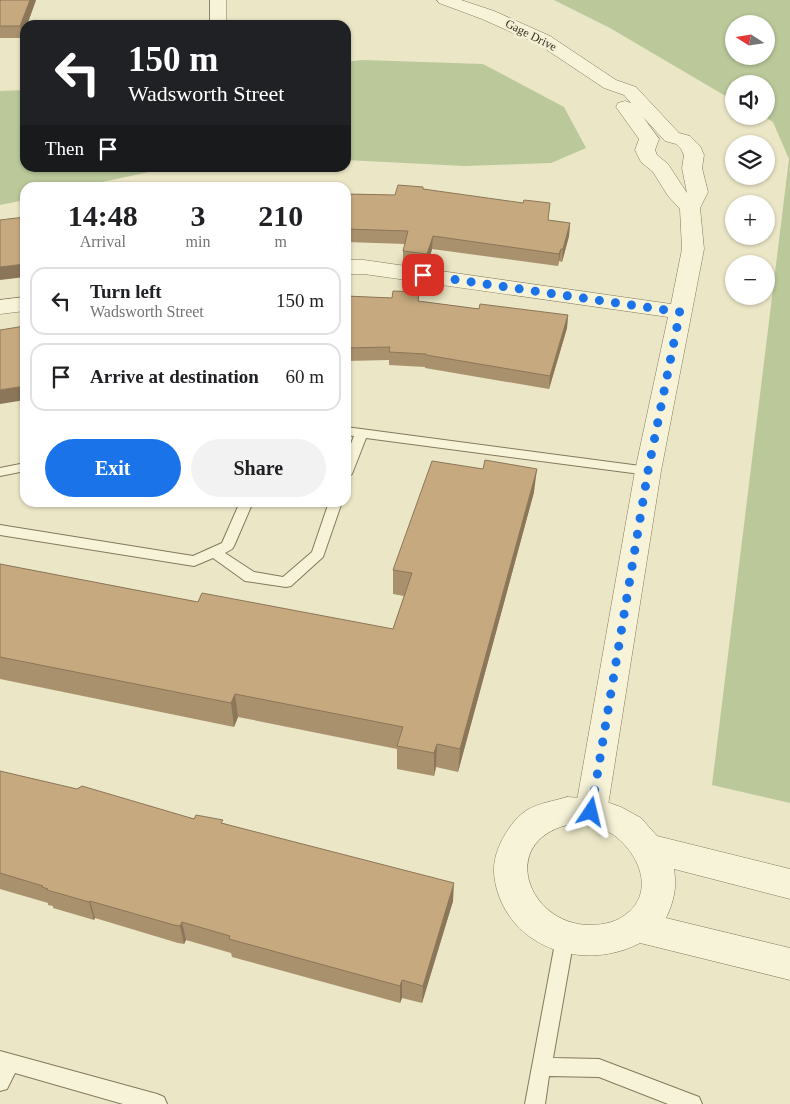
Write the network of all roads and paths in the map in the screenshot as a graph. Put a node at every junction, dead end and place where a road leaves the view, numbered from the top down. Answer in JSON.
{"nodes":[{"id":1,"x":218,"y":0,"type":"edge"},
{"id":2,"x":445,"y":0,"type":"edge"},
{"id":3,"x":218,"y":20,"type":"edge"},
{"id":4,"x":610,"y":84,"type":"junction"},
{"id":5,"x":672,"y":137,"type":"junction"},
{"id":6,"x":649,"y":139,"type":"junction"},
{"id":7,"x":690,"y":208,"type":"junction"},
{"id":8,"x":351,"y":267,"type":"edge"},
{"id":9,"x":20,"y":305,"type":"edge"},
{"id":10,"x":0,"y":307,"type":"edge"},
{"id":11,"x":680,"y":312,"type":"junction"},
{"id":12,"x":351,"y":432,"type":"edge"},
{"id":13,"x":361,"y":433,"type":"junction"},
{"id":14,"x":351,"y":460,"type":"edge"},
{"id":15,"x":20,"y":468,"type":"edge"},
{"id":16,"x":648,"y":471,"type":"junction"},
{"id":17,"x":0,"y":472,"type":"edge"},
{"id":18,"x":245,"y":507,"type":"edge"},
{"id":19,"x":334,"y":507,"type":"edge"},
{"id":20,"x":0,"y":530,"type":"edge"},
{"id":21,"x":214,"y":552,"type":"junction"},
{"id":22,"x":591,"y":812,"type":"junction"},
{"id":23,"x":650,"y":850,"type":"junction"},
{"id":24,"x":790,"y":884,"type":"edge"},
{"id":25,"x":637,"y":927,"type":"junction"},
{"id":26,"x":565,"y":938,"type":"junction"},
{"id":27,"x":790,"y":964,"type":"edge"},
{"id":28,"x":5,"y":1061,"type":"edge"},
{"id":29,"x":542,"y":1068,"type":"junction"},
{"id":30,"x":0,"y":1082,"type":"edge"},
{"id":31,"x":157,"y":1104,"type":"edge"},
{"id":32,"x":535,"y":1104,"type":"edge"},
{"id":33,"x":692,"y":1104,"type":"edge"}],
"edges":[{"from":1,"to":3,"type":"street"},
{"from":2,"to":4,"type":"street","name":"Gage Drive"},
{"from":4,"to":5,"type":"street","name":"Gage Drive"},
{"from":4,"to":6,"type":"street","name":"Gage Drive"},
{"from":5,"to":6,"type":"street"},
{"from":5,"to":7,"type":"street","name":"Gage Drive"},
{"from":6,"to":7,"type":"street","name":"Gage Drive"},
{"from":7,"to":11,"type":"street","name":"Gage Drive"},
{"from":8,"to":11,"type":"street"},
{"from":9,"to":10,"type":"street"},
{"from":11,"to":16,"type":"street","name":"Gage Drive"},
{"from":12,"to":13,"type":"lane"},
{"from":13,"to":14,"type":"lane"},
{"from":13,"to":16,"type":"lane"},
{"from":15,"to":17,"type":"lane"},
{"from":16,"to":22,"type":"street","name":"Gage Drive"},
{"from":18,"to":21,"type":"lane"},
{"from":19,"to":21,"type":"lane"},
{"from":20,"to":21,"type":"lane"},
{"from":22,"to":23,"type":"street"},
{"from":22,"to":26,"type":"street"},
{"from":23,"to":24,"type":"street"},
{"from":23,"to":25,"type":"street"},
{"from":25,"to":26,"type":"street"},
{"from":25,"to":27,"type":"street"},
{"from":26,"to":29,"type":"lane"},
{"from":28,"to":30,"type":"lane"},
{"from":28,"to":31,"type":"lane"},
{"from":29,"to":32,"type":"lane"},
{"from":29,"to":33,"type":"lane"}]}
